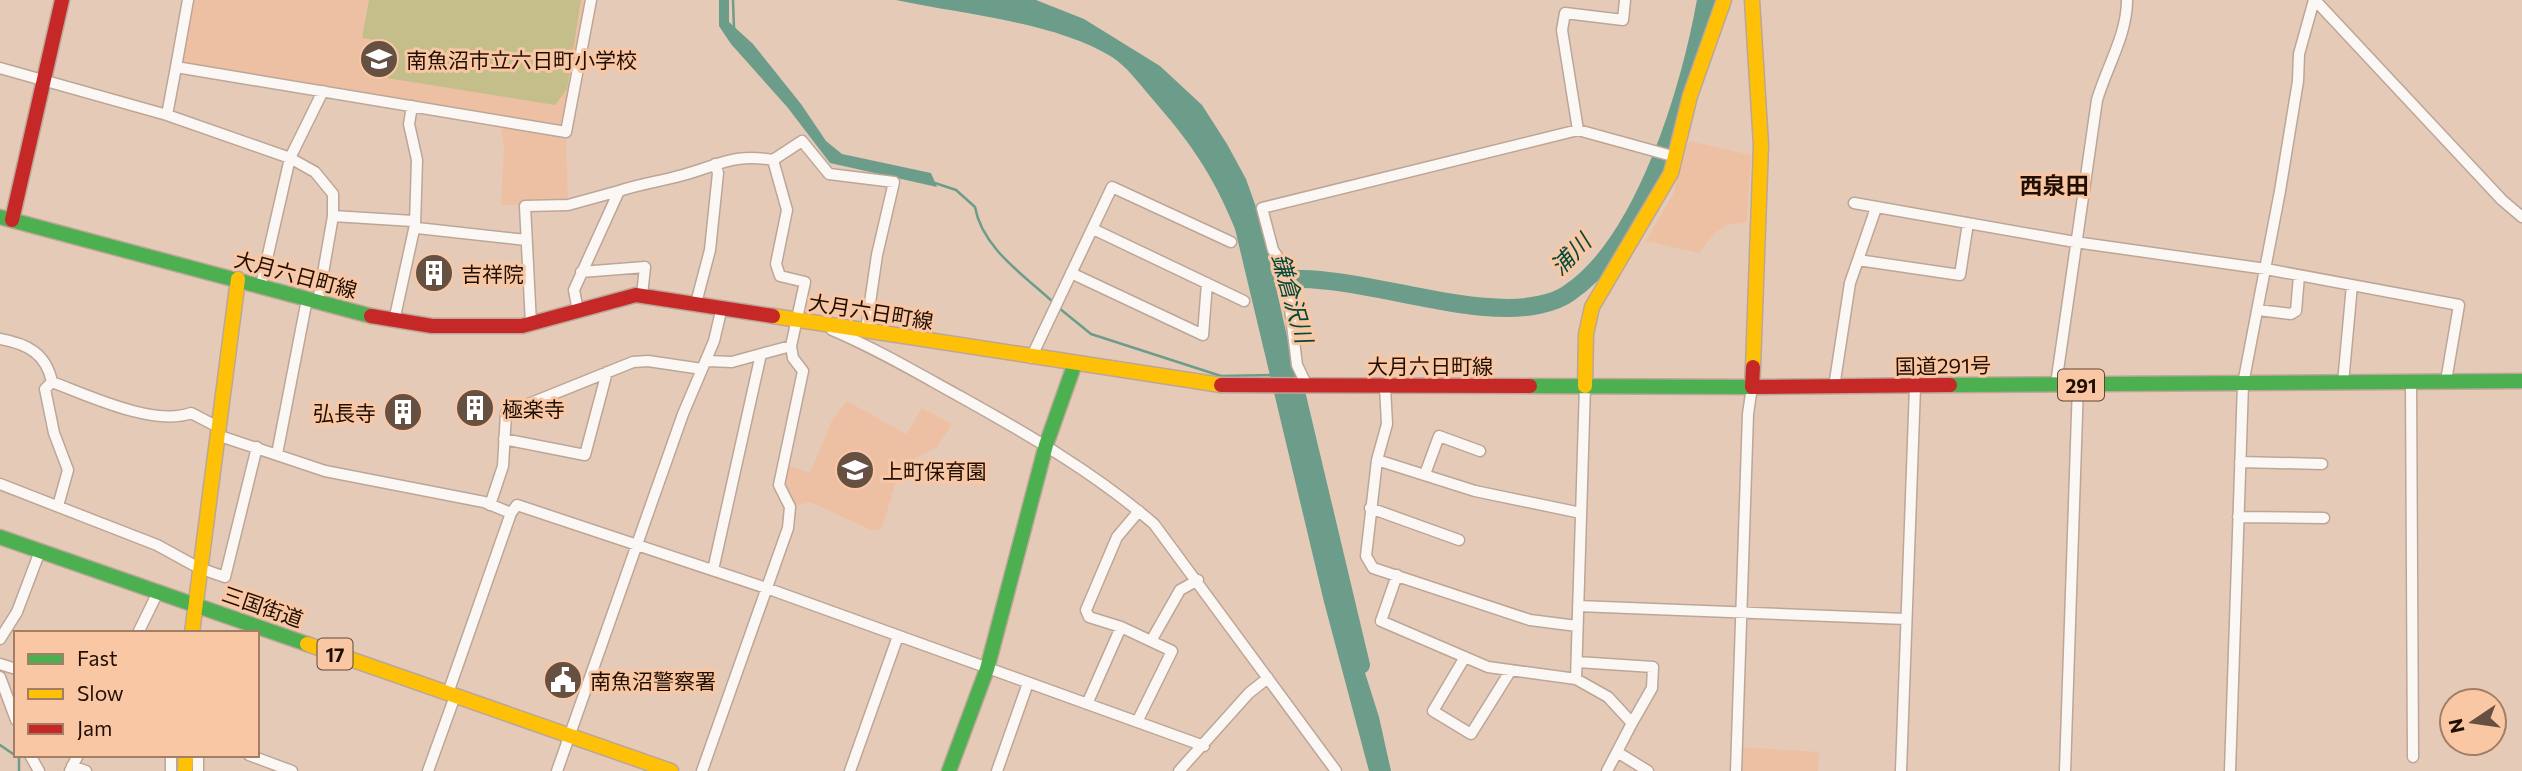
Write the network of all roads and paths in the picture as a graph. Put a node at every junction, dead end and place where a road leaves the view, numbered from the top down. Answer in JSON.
{"nodes":[{"id":1,"x":62,"y":0,"type":"edge"},
{"id":2,"x":188,"y":0,"type":"edge"},
{"id":3,"x":591,"y":0,"type":"edge"},
{"id":4,"x":1562,"y":0,"type":"edge"},
{"id":5,"x":1625,"y":0,"type":"edge"},
{"id":6,"x":1724,"y":0,"type":"edge"},
{"id":7,"x":1752,"y":0,"type":"edge"},
{"id":8,"x":2127,"y":0,"type":"edge"},
{"id":9,"x":2320,"y":1,"type":"edge"},
{"id":10,"x":1565,"y":13,"type":"junction"},
{"id":11,"x":176,"y":66,"type":"junction"},
{"id":12,"x":0,"y":68,"type":"edge"},
{"id":13,"x":44,"y":80,"type":"junction"},
{"id":14,"x":323,"y":91,"type":"junction"},
{"id":15,"x":412,"y":106,"type":"junction"},
{"id":16,"x":167,"y":115,"type":"junction"},
{"id":17,"x":1578,"y":130,"type":"junction"},
{"id":18,"x":1676,"y":157,"type":"junction"},
{"id":19,"x":290,"y":159,"type":"junction"},
{"id":20,"x":773,"y":160,"type":"junction"},
{"id":21,"x":715,"y":164,"type":"junction"},
{"id":22,"x":619,"y":191,"type":"junction"},
{"id":23,"x":1854,"y":202,"type":"dead end"},
{"id":24,"x":1876,"y":208,"type":"junction"},
{"id":25,"x":333,"y":216,"type":"junction"},
{"id":26,"x":2522,"y":217,"type":"edge"},
{"id":27,"x":6,"y":218,"type":"edge"},
{"id":28,"x":1968,"y":223,"type":"junction"},
{"id":29,"x":415,"y":225,"type":"junction"},
{"id":30,"x":1093,"y":229,"type":"junction"},
{"id":31,"x":526,"y":240,"type":"junction"},
{"id":32,"x":1231,"y":242,"type":"dead end"},
{"id":33,"x":2075,"y":242,"type":"junction"},
{"id":34,"x":1858,"y":260,"type":"junction"},
{"id":35,"x":2266,"y":270,"type":"junction"},
{"id":36,"x":581,"y":272,"type":"junction"},
{"id":37,"x":1071,"y":273,"type":"junction"},
{"id":38,"x":2299,"y":275,"type":"junction"},
{"id":39,"x":238,"y":279,"type":"junction"},
{"id":40,"x":1207,"y":283,"type":"junction"},
{"id":41,"x":261,"y":285,"type":"junction"},
{"id":42,"x":2352,"y":285,"type":"junction"},
{"id":43,"x":642,"y":295,"type":"junction"},
{"id":44,"x":312,"y":300,"type":"junction"},
{"id":45,"x":1244,"y":301,"type":"dead end"},
{"id":46,"x":696,"y":303,"type":"junction"},
{"id":47,"x":722,"y":307,"type":"junction"},
{"id":48,"x":2258,"y":310,"type":"junction"},
{"id":49,"x":578,"y":311,"type":"junction"},
{"id":50,"x":797,"y":320,"type":"junction"},
{"id":51,"x":394,"y":321,"type":"junction"},
{"id":52,"x":817,"y":323,"type":"junction"},
{"id":53,"x":531,"y":324,"type":"junction"},
{"id":54,"x":866,"y":330,"type":"junction"},
{"id":55,"x":0,"y":339,"type":"edge"},
{"id":56,"x":791,"y":346,"type":"junction"},
{"id":57,"x":761,"y":354,"type":"junction"},
{"id":58,"x":1031,"y":358,"type":"junction"},
{"id":59,"x":705,"y":365,"type":"junction"},
{"id":60,"x":1074,"y":366,"type":"junction"},
{"id":61,"x":607,"y":372,"type":"junction"},
{"id":62,"x":2411,"y":381,"type":"junction"},
{"id":63,"x":2446,"y":381,"type":"junction"},
{"id":64,"x":2522,"y":381,"type":"edge"},
{"id":65,"x":51,"y":382,"type":"junction"},
{"id":66,"x":2343,"y":383,"type":"junction"},
{"id":67,"x":2056,"y":384,"type":"junction"},
{"id":68,"x":2243,"y":384,"type":"junction"},
{"id":69,"x":2078,"y":385,"type":"junction"},
{"id":70,"x":1307,"y":386,"type":"junction"},
{"id":71,"x":1585,"y":386,"type":"junction"},
{"id":72,"x":1385,"y":387,"type":"junction"},
{"id":73,"x":1752,"y":387,"type":"junction"},
{"id":74,"x":1834,"y":387,"type":"junction"},
{"id":75,"x":1916,"y":387,"type":"junction"},
{"id":76,"x":217,"y":431,"type":"junction"},
{"id":77,"x":504,"y":439,"type":"junction"},
{"id":78,"x":1046,"y":444,"type":"junction"},
{"id":79,"x":257,"y":447,"type":"junction"},
{"id":80,"x":1480,"y":452,"type":"dead end"},
{"id":81,"x":277,"y":454,"type":"junction"},
{"id":82,"x":1377,"y":460,"type":"junction"},
{"id":83,"x":2240,"y":462,"type":"junction"},
{"id":84,"x":2322,"y":464,"type":"dead end"},
{"id":85,"x":1425,"y":474,"type":"junction"},
{"id":86,"x":0,"y":484,"type":"edge"},
{"id":87,"x":490,"y":505,"type":"junction"},
{"id":88,"x":58,"y":506,"type":"junction"},
{"id":89,"x":1370,"y":508,"type":"junction"},
{"id":90,"x":1139,"y":511,"type":"junction"},
{"id":91,"x":511,"y":513,"type":"junction"},
{"id":92,"x":1581,"y":513,"type":"junction"},
{"id":93,"x":2238,"y":517,"type":"junction"},
{"id":94,"x":2324,"y":518,"type":"dead end"},
{"id":95,"x":0,"y":537,"type":"edge"},
{"id":96,"x":1460,"y":540,"type":"dead end"},
{"id":97,"x":634,"y":546,"type":"junction"},
{"id":98,"x":40,"y":551,"type":"junction"},
{"id":99,"x":199,"y":568,"type":"junction"},
{"id":100,"x":713,"y":570,"type":"junction"},
{"id":101,"x":1397,"y":575,"type":"junction"},
{"id":102,"x":1198,"y":580,"type":"junction"},
{"id":103,"x":769,"y":589,"type":"junction"},
{"id":104,"x":158,"y":592,"type":"junction"},
{"id":105,"x":194,"y":604,"type":"junction"},
{"id":106,"x":1578,"y":606,"type":"junction"},
{"id":107,"x":1742,"y":614,"type":"junction"},
{"id":108,"x":1906,"y":619,"type":"junction"},
{"id":109,"x":1577,"y":626,"type":"junction"},
{"id":110,"x":1121,"y":627,"type":"junction"},
{"id":111,"x":139,"y":631,"type":"edge"},
{"id":112,"x":192,"y":631,"type":"edge"},
{"id":113,"x":898,"y":636,"type":"junction"},
{"id":114,"x":0,"y":639,"type":"edge"},
{"id":115,"x":1151,"y":641,"type":"junction"},
{"id":116,"x":1465,"y":657,"type":"junction"},
{"id":117,"x":1577,"y":662,"type":"junction"},
{"id":118,"x":987,"y":669,"type":"junction"},
{"id":119,"x":1511,"y":670,"type":"junction"},
{"id":120,"x":0,"y":677,"type":"edge"},
{"id":121,"x":1268,"y":678,"type":"junction"},
{"id":122,"x":1576,"y":679,"type":"junction"},
{"id":123,"x":1028,"y":683,"type":"junction"},
{"id":124,"x":451,"y":694,"type":"junction"},
{"id":125,"x":1087,"y":704,"type":"junction"},
{"id":126,"x":14,"y":715,"type":"edge"},
{"id":127,"x":1137,"y":722,"type":"junction"},
{"id":128,"x":1632,"y":723,"type":"junction"},
{"id":129,"x":569,"y":735,"type":"junction"},
{"id":130,"x":1204,"y":746,"type":"junction"},
{"id":131,"x":1617,"y":752,"type":"junction"},
{"id":132,"x":254,"y":757,"type":"edge"},
{"id":133,"x":2413,"y":757,"type":"dead end"},
{"id":134,"x":71,"y":769,"type":"edge"},
{"id":135,"x":86,"y":771,"type":"edge"},
{"id":136,"x":292,"y":771,"type":"edge"},
{"id":137,"x":428,"y":771,"type":"edge"},
{"id":138,"x":557,"y":771,"type":"edge"},
{"id":139,"x":671,"y":771,"type":"edge"},
{"id":140,"x":702,"y":771,"type":"edge"},
{"id":141,"x":850,"y":771,"type":"edge"},
{"id":142,"x":950,"y":771,"type":"edge"},
{"id":143,"x":997,"y":771,"type":"edge"},
{"id":144,"x":1179,"y":771,"type":"edge"},
{"id":145,"x":1336,"y":771,"type":"edge"},
{"id":146,"x":1607,"y":771,"type":"edge"},
{"id":147,"x":1648,"y":771,"type":"edge"},
{"id":148,"x":1736,"y":771,"type":"edge"},
{"id":149,"x":1901,"y":771,"type":"edge"},
{"id":150,"x":2065,"y":771,"type":"edge"},
{"id":151,"x":2230,"y":771,"type":"edge"}],
"edges":[{"from":1,"to":13,"type":"main road"},
{"from":2,"to":11,"type":"street"},
{"from":3,"to":15,"type":"street"},
{"from":4,"to":10,"type":"street"},
{"from":5,"to":10,"type":"street"},
{"from":6,"to":18,"type":"main road"},
{"from":7,"to":73,"type":"main road"},
{"from":8,"to":33,"type":"street"},
{"from":9,"to":26,"type":"street"},
{"from":9,"to":35,"type":"street"},
{"from":10,"to":17,"type":"street"},
{"from":11,"to":14,"type":"street"},
{"from":11,"to":16,"type":"street"},
{"from":12,"to":13,"type":"street"},
{"from":13,"to":16,"type":"street"},
{"from":13,"to":27,"type":"main road"},
{"from":14,"to":15,"type":"street"},
{"from":14,"to":19,"type":"street"},
{"from":15,"to":29,"type":"street"},
{"from":16,"to":19,"type":"street"},
{"from":17,"to":18,"type":"street"},
{"from":17,"to":70,"type":"street"},
{"from":18,"to":71,"type":"main road"},
{"from":19,"to":25,"type":"street"},
{"from":19,"to":41,"type":"street"},
{"from":20,"to":21,"type":"street"},
{"from":20,"to":50,"type":"street"},
{"from":20,"to":54,"type":"street"},
{"from":21,"to":22,"type":"street"},
{"from":21,"to":46,"type":"street"},
{"from":22,"to":31,"type":"street"},
{"from":22,"to":36,"type":"street"},
{"from":23,"to":24,"type":"street"},
{"from":24,"to":28,"type":"street"},
{"from":24,"to":34,"type":"street"},
{"from":25,"to":29,"type":"street"},
{"from":25,"to":44,"type":"street"},
{"from":27,"to":39,"type":"main road","name":"大月六日町線"},
{"from":28,"to":33,"type":"street"},
{"from":28,"to":34,"type":"street"},
{"from":29,"to":31,"type":"street"},
{"from":29,"to":51,"type":"street"},
{"from":30,"to":32,"type":"street"},
{"from":30,"to":37,"type":"street"},
{"from":30,"to":40,"type":"street"},
{"from":31,"to":53,"type":"street"},
{"from":33,"to":35,"type":"street"},
{"from":33,"to":67,"type":"street"},
{"from":34,"to":74,"type":"street"},
{"from":35,"to":38,"type":"street"},
{"from":35,"to":48,"type":"street"},
{"from":36,"to":43,"type":"street"},
{"from":36,"to":49,"type":"street"},
{"from":37,"to":40,"type":"street"},
{"from":37,"to":58,"type":"street"},
{"from":38,"to":42,"type":"street"},
{"from":38,"to":48,"type":"street"},
{"from":39,"to":41,"type":"main road","name":"大月六日町線"},
{"from":39,"to":76,"type":"main road"},
{"from":40,"to":45,"type":"street"},
{"from":41,"to":44,"type":"main road","name":"大月六日町線"},
{"from":42,"to":63,"type":"street"},
{"from":42,"to":66,"type":"street"},
{"from":43,"to":46,"type":"main road","name":"大月六日町線"},
{"from":43,"to":49,"type":"main road","name":"大月六日町線"},
{"from":44,"to":51,"type":"main road","name":"大月六日町線"},
{"from":44,"to":81,"type":"street"},
{"from":46,"to":47,"type":"main road","name":"大月六日町線"},
{"from":47,"to":50,"type":"main road","name":"大月六日町線"},
{"from":47,"to":59,"type":"street"},
{"from":48,"to":68,"type":"street"},
{"from":49,"to":53,"type":"main road","name":"大月六日町線"},
{"from":50,"to":52,"type":"main road","name":"大月六日町線"},
{"from":50,"to":56,"type":"street"},
{"from":51,"to":53,"type":"main road","name":"大月六日町線"},
{"from":52,"to":54,"type":"main road","name":"大月六日町線"},
{"from":52,"to":78,"type":"street"},
{"from":54,"to":58,"type":"main road","name":"大月六日町線"},
{"from":55,"to":65,"type":"street"},
{"from":56,"to":57,"type":"street"},
{"from":56,"to":103,"type":"street"},
{"from":57,"to":59,"type":"street"},
{"from":57,"to":100,"type":"street"},
{"from":58,"to":60,"type":"main road","name":"大月六日町線"},
{"from":59,"to":61,"type":"street"},
{"from":59,"to":97,"type":"street"},
{"from":60,"to":70,"type":"main road","name":"大月六日町線"},
{"from":60,"to":78,"type":"main road"},
{"from":61,"to":77,"type":"street"},
{"from":61,"to":77,"type":"street"},
{"from":62,"to":63,"type":"main road","name":"国道291号","number":"291"},
{"from":62,"to":66,"type":"main road","name":"国道291号","number":"291"},
{"from":62,"to":133,"type":"street"},
{"from":63,"to":64,"type":"main road","name":"国道291号","number":"291"},
{"from":65,"to":76,"type":"street"},
{"from":65,"to":88,"type":"street"},
{"from":66,"to":68,"type":"main road","name":"国道291号","number":"291"},
{"from":67,"to":69,"type":"main road","name":"国道291号","number":"291"},
{"from":67,"to":75,"type":"main road","name":"国道291号","number":"291"},
{"from":68,"to":69,"type":"main road","name":"国道291号","number":"291"},
{"from":68,"to":83,"type":"street"},
{"from":69,"to":150,"type":"street"},
{"from":70,"to":72,"type":"main road","name":"大月六日町線"},
{"from":71,"to":72,"type":"main road","name":"大月六日町線"},
{"from":71,"to":73,"type":"main road","name":"大月六日町線"},
{"from":71,"to":92,"type":"street"},
{"from":72,"to":82,"type":"street"},
{"from":73,"to":74,"type":"main road","name":"国道291号","number":"291"},
{"from":73,"to":107,"type":"street"},
{"from":74,"to":75,"type":"main road","name":"国道291号","number":"291"},
{"from":75,"to":108,"type":"street"},
{"from":76,"to":79,"type":"street"},
{"from":76,"to":99,"type":"main road"},
{"from":77,"to":87,"type":"street"},
{"from":78,"to":90,"type":"street"},
{"from":78,"to":118,"type":"main road"},
{"from":79,"to":81,"type":"street"},
{"from":79,"to":99,"type":"street"},
{"from":80,"to":85,"type":"street"},
{"from":81,"to":87,"type":"street"},
{"from":82,"to":85,"type":"street"},
{"from":82,"to":89,"type":"street"},
{"from":83,"to":84,"type":"street"},
{"from":83,"to":93,"type":"street"},
{"from":85,"to":92,"type":"street"},
{"from":86,"to":88,"type":"street"},
{"from":87,"to":91,"type":"street"},
{"from":88,"to":99,"type":"street"},
{"from":89,"to":96,"type":"street"},
{"from":89,"to":101,"type":"street"},
{"from":90,"to":102,"type":"street"},
{"from":90,"to":110,"type":"street"},
{"from":91,"to":97,"type":"street"},
{"from":91,"to":124,"type":"street"},
{"from":92,"to":106,"type":"street"},
{"from":93,"to":94,"type":"street"},
{"from":93,"to":151,"type":"street"},
{"from":95,"to":98,"type":"main road","name":"三国街道","number":"17"},
{"from":97,"to":100,"type":"street"},
{"from":97,"to":129,"type":"street"},
{"from":98,"to":104,"type":"main road","name":"三国街道","number":"17"},
{"from":98,"to":114,"type":"street"},
{"from":99,"to":105,"type":"main road"},
{"from":100,"to":103,"type":"street"},
{"from":101,"to":109,"type":"street"},
{"from":101,"to":116,"type":"street"},
{"from":102,"to":115,"type":"street"},
{"from":102,"to":121,"type":"street"},
{"from":103,"to":113,"type":"street"},
{"from":103,"to":140,"type":"street"},
{"from":104,"to":105,"type":"main road","name":"三国街道","number":"17"},
{"from":104,"to":111,"type":"street"},
{"from":105,"to":112,"type":"main road"},
{"from":105,"to":124,"type":"main road","name":"三国街道","number":"17"},
{"from":106,"to":107,"type":"street"},
{"from":106,"to":109,"type":"street"},
{"from":107,"to":108,"type":"street"},
{"from":107,"to":148,"type":"street"},
{"from":108,"to":149,"type":"street"},
{"from":109,"to":117,"type":"street"},
{"from":110,"to":115,"type":"street"},
{"from":110,"to":125,"type":"street"},
{"from":113,"to":118,"type":"street"},
{"from":113,"to":141,"type":"street"},
{"from":115,"to":127,"type":"street"},
{"from":116,"to":119,"type":"street"},
{"from":116,"to":119,"type":"street"},
{"from":117,"to":122,"type":"street"},
{"from":117,"to":128,"type":"street"},
{"from":118,"to":123,"type":"street"},
{"from":118,"to":142,"type":"main road"},
{"from":119,"to":122,"type":"street"},
{"from":120,"to":126,"type":"street"},
{"from":121,"to":130,"type":"street"},
{"from":121,"to":145,"type":"street"},
{"from":122,"to":128,"type":"street"},
{"from":123,"to":125,"type":"street"},
{"from":123,"to":143,"type":"street"},
{"from":124,"to":129,"type":"main road","name":"三国街道","number":"17"},
{"from":124,"to":137,"type":"street"},
{"from":125,"to":127,"type":"street"},
{"from":127,"to":130,"type":"street"},
{"from":128,"to":131,"type":"street"},
{"from":129,"to":138,"type":"street"},
{"from":129,"to":139,"type":"main road","name":"三国街道","number":"17"},
{"from":130,"to":144,"type":"street"},
{"from":131,"to":146,"type":"street"},
{"from":131,"to":147,"type":"street"},
{"from":132,"to":136,"type":"street"},
{"from":134,"to":135,"type":"street"}]}
